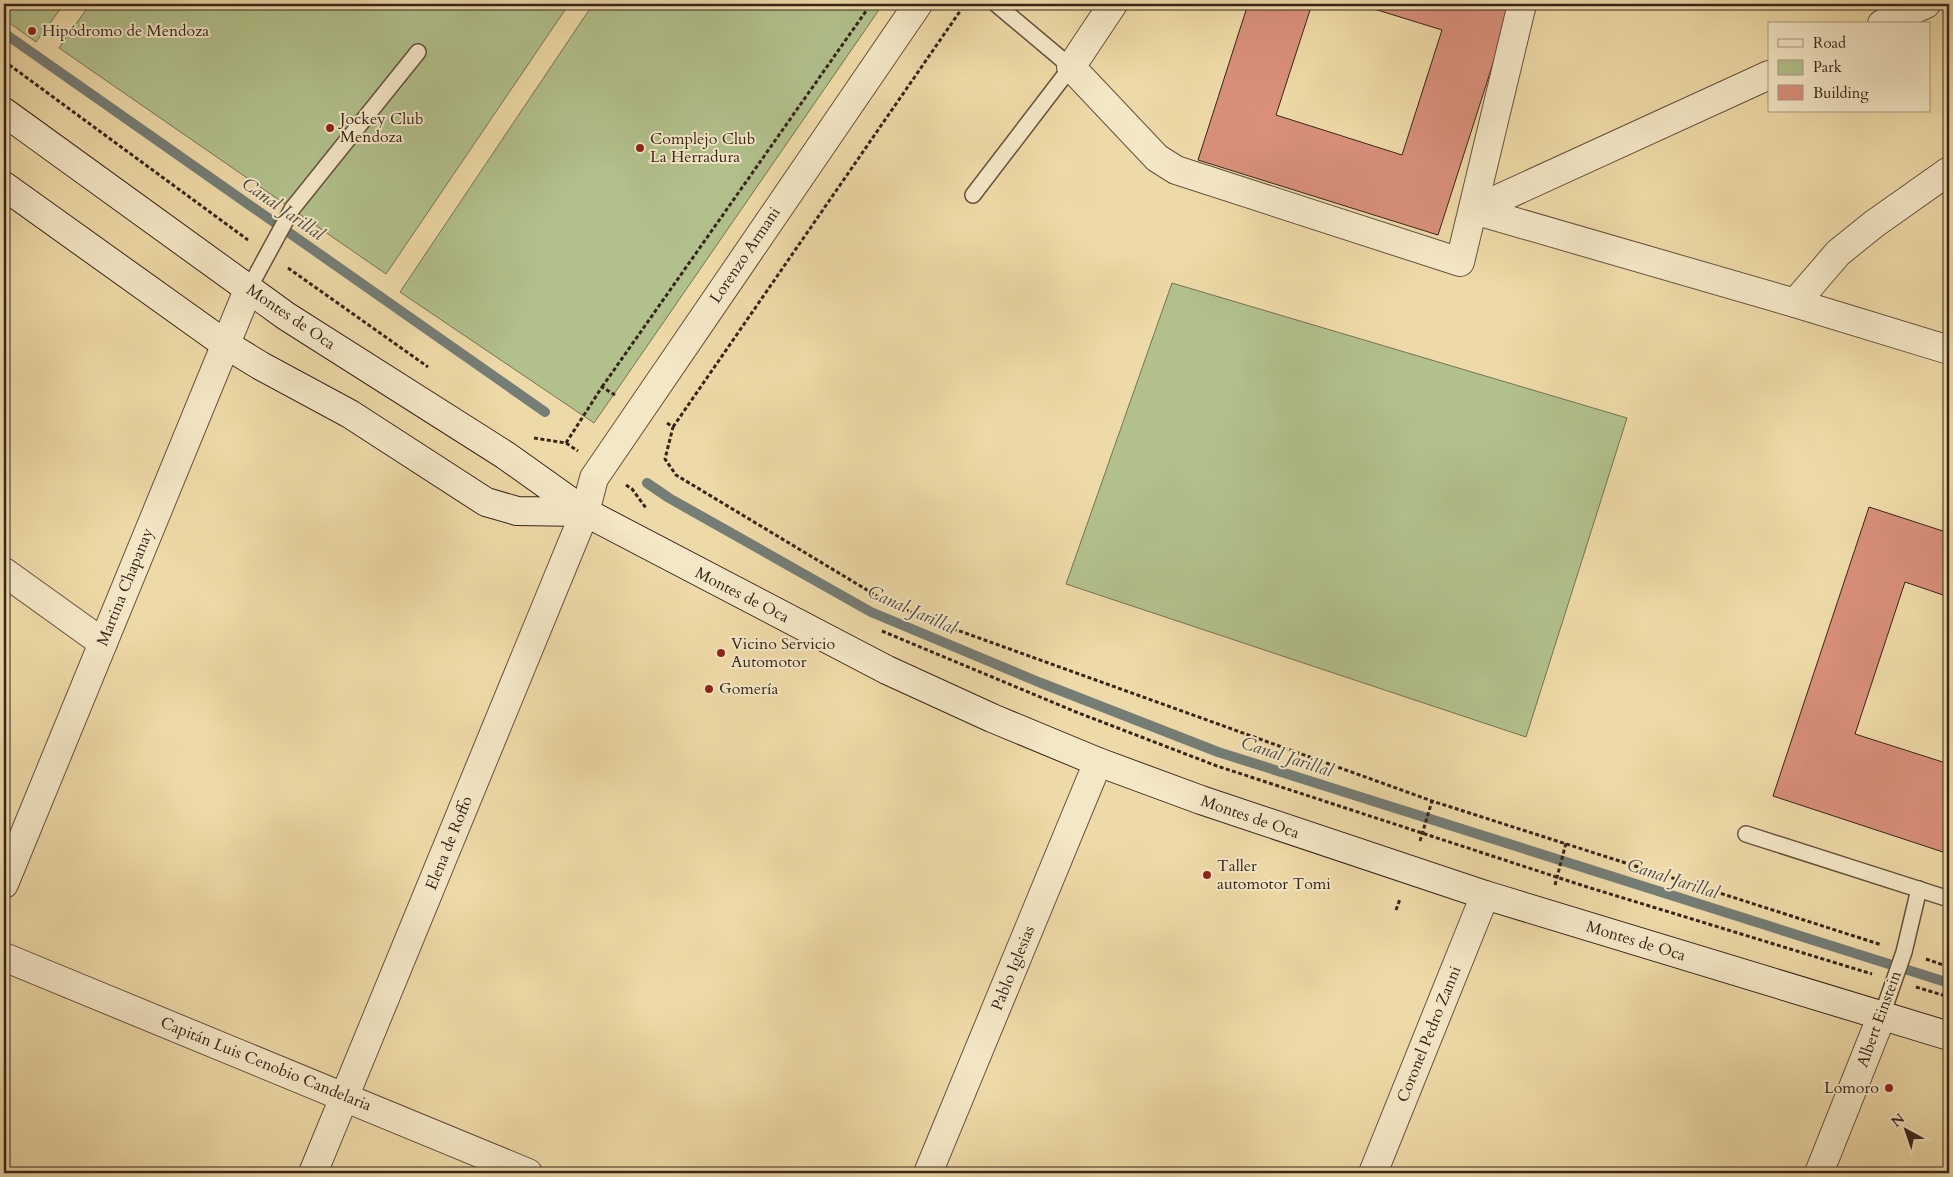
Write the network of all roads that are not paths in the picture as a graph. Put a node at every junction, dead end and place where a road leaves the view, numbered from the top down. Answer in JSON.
{"nodes":[{"id":1,"x":918,"y":4,"type":"edge"},
{"id":2,"x":996,"y":4,"type":"edge"},
{"id":3,"x":1113,"y":4,"type":"edge"},
{"id":4,"x":1522,"y":4,"type":"edge"},
{"id":5,"x":1926,"y":4,"type":"edge"},
{"id":6,"x":1886,"y":22,"type":"edge"},
{"id":7,"x":418,"y":52,"type":"dead end"},
{"id":8,"x":1071,"y":67,"type":"junction"},
{"id":9,"x":1768,"y":75,"type":"edge"},
{"id":10,"x":4,"y":112,"type":"edge"},
{"id":11,"x":1949,"y":171,"type":"edge"},
{"id":12,"x":4,"y":186,"type":"edge"},
{"id":13,"x":973,"y":195,"type":"dead end"},
{"id":14,"x":1474,"y":210,"type":"junction"},
{"id":15,"x":248,"y":290,"type":"junction"},
{"id":16,"x":1795,"y":303,"type":"junction"},
{"id":17,"x":225,"y":344,"type":"junction"},
{"id":18,"x":1949,"y":350,"type":"edge"},
{"id":19,"x":584,"y":512,"type":"junction"},
{"id":20,"x":4,"y":572,"type":"edge"},
{"id":21,"x":103,"y":643,"type":"junction"},
{"id":22,"x":1098,"y":762,"type":"junction"},
{"id":23,"x":1746,"y":834,"type":"dead end"},
{"id":24,"x":4,"y":884,"type":"edge"},
{"id":25,"x":1919,"y":889,"type":"junction"},
{"id":26,"x":1485,"y":895,"type":"junction"},
{"id":27,"x":1949,"y":899,"type":"edge"},
{"id":28,"x":4,"y":957,"type":"edge"},
{"id":29,"x":1882,"y":1015,"type":"junction"},
{"id":30,"x":1949,"y":1036,"type":"edge"},
{"id":31,"x":345,"y":1096,"type":"junction"},
{"id":32,"x":313,"y":1173,"type":"edge"},
{"id":33,"x":528,"y":1173,"type":"edge"},
{"id":34,"x":928,"y":1173,"type":"edge"},
{"id":35,"x":1372,"y":1173,"type":"edge"},
{"id":36,"x":1819,"y":1173,"type":"edge"}],
"edges":[{"from":1,"to":19,"type":"street","name":"Lorenzo Armani"},
{"from":2,"to":8,"type":"lane"},
{"from":3,"to":8,"type":"street"},
{"from":4,"to":14,"type":"street"},
{"from":5,"to":6,"type":"street"},
{"from":7,"to":15,"type":"lane"},
{"from":8,"to":13,"type":"lane"},
{"from":8,"to":14,"type":"street"},
{"from":9,"to":14,"type":"street"},
{"from":10,"to":15,"type":"street","name":"Montes de Oca"},
{"from":11,"to":16,"type":"street"},
{"from":12,"to":17,"type":"street","name":"Montes de Oca"},
{"from":14,"to":16,"type":"street"},
{"from":15,"to":17,"type":"street","name":"Martina Chapanay"},
{"from":15,"to":19,"type":"street","name":"Montes de Oca"},
{"from":16,"to":18,"type":"street"},
{"from":17,"to":19,"type":"street","name":"Montes de Oca"},
{"from":17,"to":21,"type":"street","name":"Martina Chapanay"},
{"from":19,"to":22,"type":"street","name":"Montes de Oca"},
{"from":19,"to":31,"type":"street","name":"Elena de Roffo"},
{"from":20,"to":21,"type":"street"},
{"from":21,"to":24,"type":"street","name":"Martina Chapanay"},
{"from":22,"to":26,"type":"street","name":"Montes de Oca"},
{"from":22,"to":34,"type":"street","name":"Pablo Iglesias"},
{"from":23,"to":25,"type":"lane"},
{"from":25,"to":27,"type":"lane"},
{"from":25,"to":29,"type":"lane","name":"Albert Einstein"},
{"from":26,"to":29,"type":"street","name":"Montes de Oca"},
{"from":26,"to":35,"type":"street","name":"Coronel Pedro Zanni"},
{"from":28,"to":31,"type":"street","name":"Capitán Luis Cenobio Candelaria"},
{"from":29,"to":30,"type":"street","name":"Montes de Oca"},
{"from":29,"to":36,"type":"street","name":"Albert Einstein"},
{"from":31,"to":32,"type":"street","name":"Elena de Roffo"},
{"from":31,"to":33,"type":"street","name":"Capitán Luis Cenobio Candelaria"}]}
